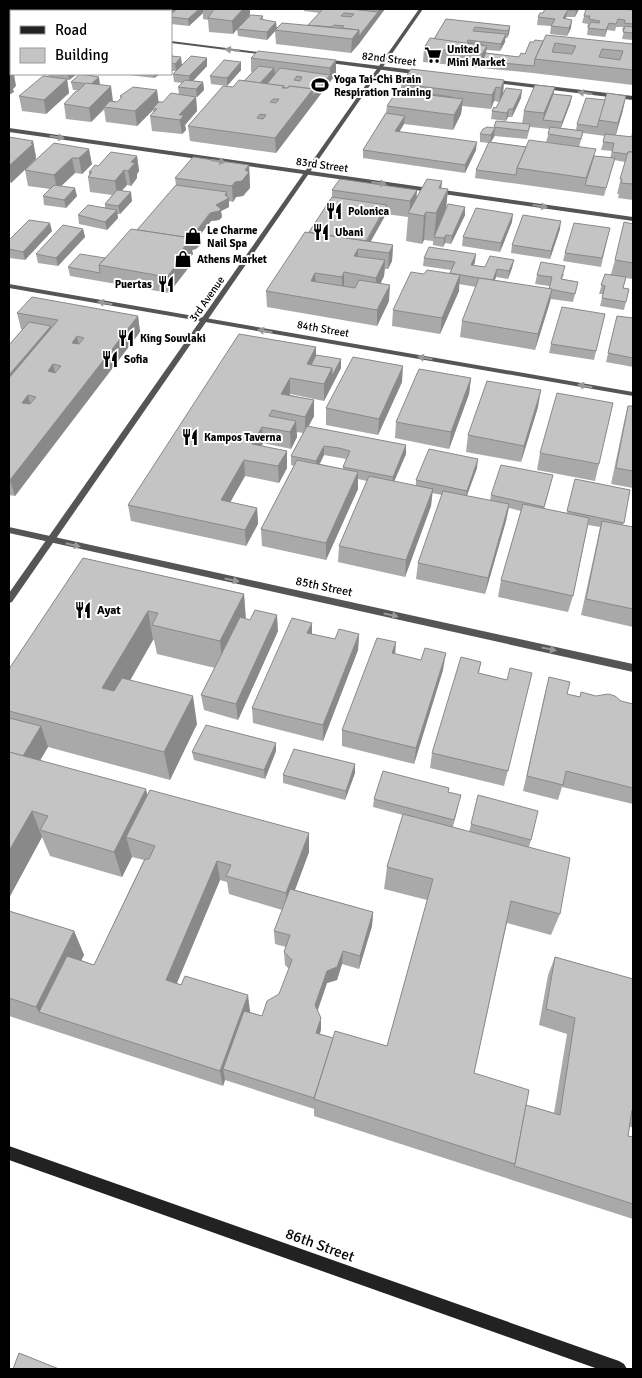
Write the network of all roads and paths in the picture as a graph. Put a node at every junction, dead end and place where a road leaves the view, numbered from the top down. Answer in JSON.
{"nodes":[{"id":1,"x":422,"y":9,"type":"edge"},
{"id":2,"x":172,"y":42,"type":"edge"},
{"id":3,"x":269,"y":54,"type":"edge"},
{"id":4,"x":319,"y":60,"type":"edge"},
{"id":5,"x":380,"y":68,"type":"junction"},
{"id":6,"x":428,"y":74,"type":"edge"},
{"id":7,"x":486,"y":81,"type":"edge"},
{"id":8,"x":633,"y":98,"type":"edge"},
{"id":9,"x":9,"y":130,"type":"edge"},
{"id":10,"x":307,"y":173,"type":"junction"},
{"id":11,"x":633,"y":219,"type":"edge"},
{"id":12,"x":9,"y":286,"type":"edge"},
{"id":13,"x":205,"y":320,"type":"junction"},
{"id":14,"x":633,"y":394,"type":"edge"},
{"id":15,"x":9,"y":530,"type":"edge"},
{"id":16,"x":51,"y":540,"type":"junction"},
{"id":17,"x":9,"y":600,"type":"edge"},
{"id":18,"x":633,"y":668,"type":"edge"},
{"id":19,"x":9,"y":1153,"type":"edge"},
{"id":20,"x":619,"y":1369,"type":"edge"}],
"edges":[{"from":1,"to":5,"type":"street","name":"3rd Avenue"},
{"from":3,"to":2,"type":"street","one_way":true},
{"from":4,"to":5,"type":"street","name":"82nd Street"},
{"from":5,"to":6,"type":"street","name":"82nd Street"},
{"from":5,"to":10,"type":"street","name":"3rd Avenue"},
{"from":8,"to":7,"type":"street","one_way":true},
{"from":9,"to":10,"type":"street","name":"83rd Street","one_way":true},
{"from":10,"to":11,"type":"street","name":"83rd Street","one_way":true},
{"from":10,"to":13,"type":"street","name":"3rd Avenue"},
{"from":13,"to":12,"type":"street","name":"84th Street","one_way":true},
{"from":14,"to":13,"type":"street","name":"84th Street","one_way":true},
{"from":13,"to":16,"type":"street","name":"3rd Avenue"},
{"from":15,"to":16,"type":"street","name":"85th Street"},
{"from":16,"to":17,"type":"street","name":"3rd Avenue"},
{"from":16,"to":18,"type":"street","name":"85th Street","one_way":true},
{"from":19,"to":20,"type":"main road","name":"86th Street"}]}
